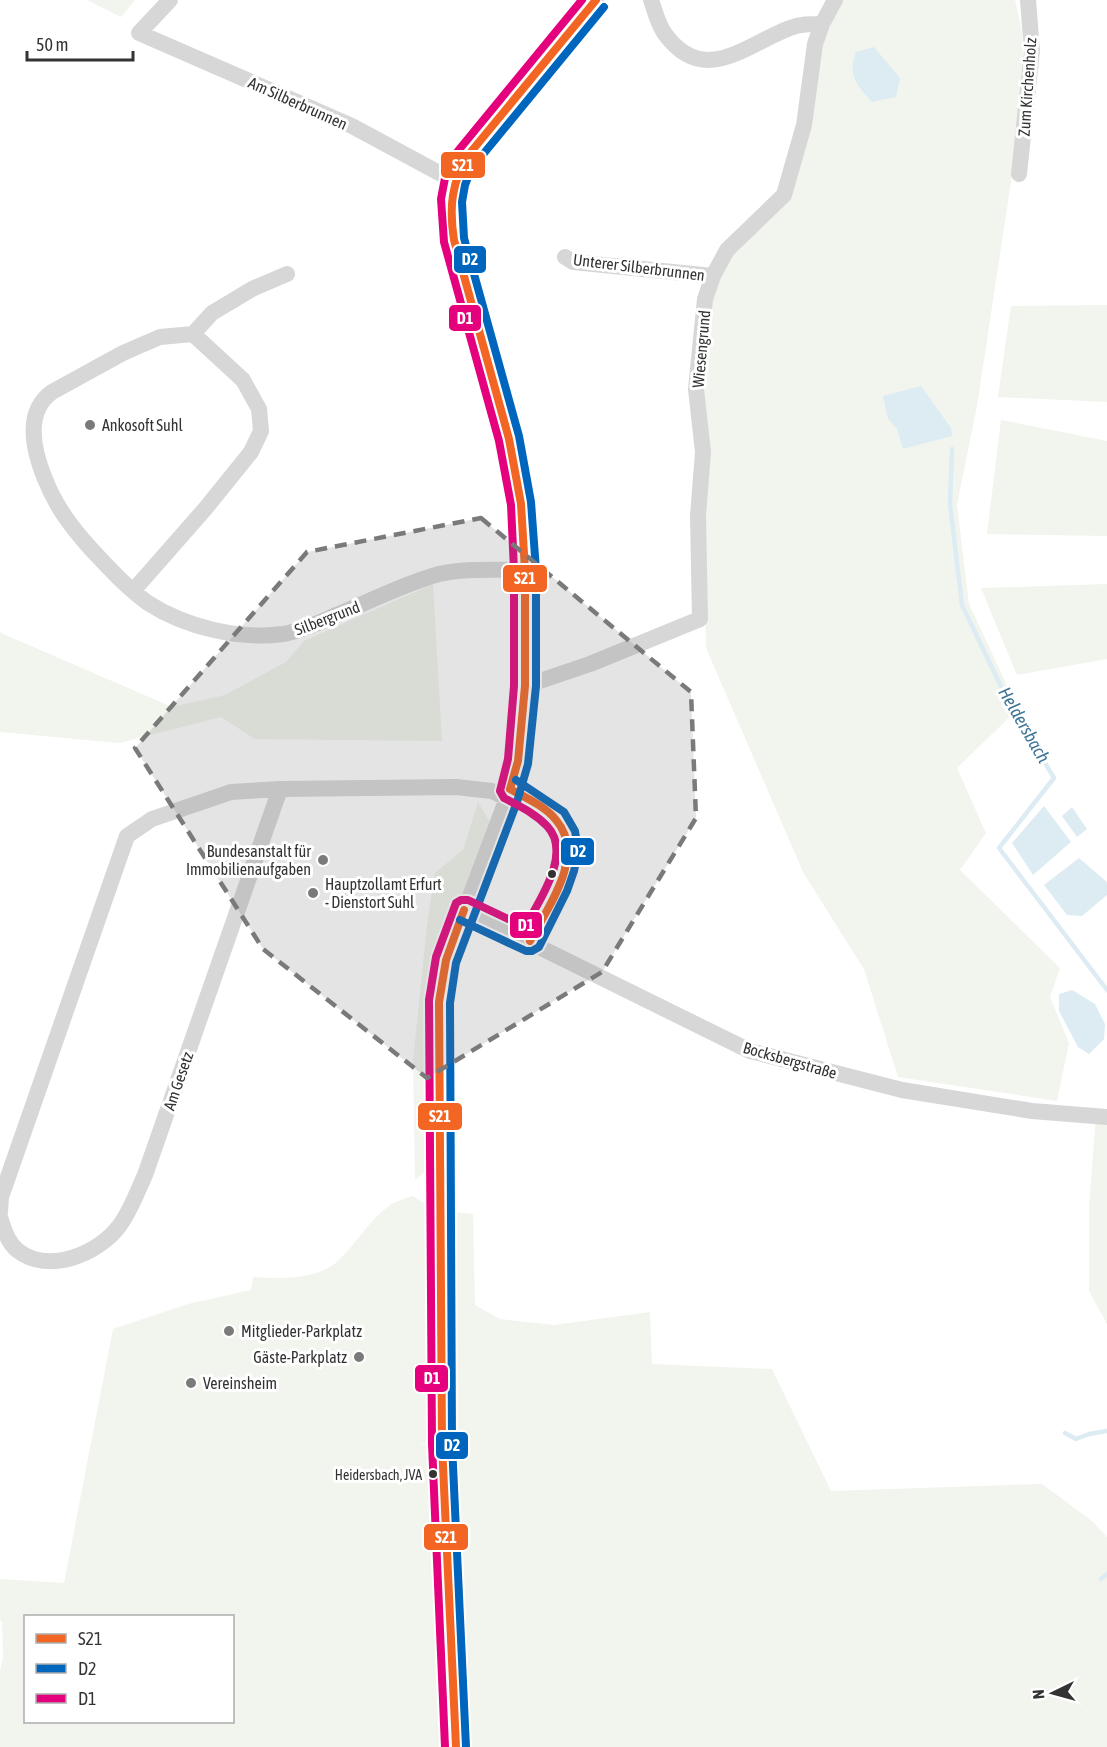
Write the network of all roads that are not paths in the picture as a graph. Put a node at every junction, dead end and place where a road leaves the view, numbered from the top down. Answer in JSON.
{"nodes":[{"id":1,"x":170,"y":0,"type":"edge"},
{"id":2,"x":596,"y":0,"type":"edge"},
{"id":3,"x":651,"y":0,"type":"edge"},
{"id":4,"x":835,"y":0,"type":"edge"},
{"id":5,"x":1028,"y":0,"type":"edge"},
{"id":6,"x":822,"y":24,"type":"junction"},
{"id":7,"x":1019,"y":174,"type":"dead end"},
{"id":8,"x":454,"y":181,"type":"junction"},
{"id":9,"x":565,"y":257,"type":"dead end"},
{"id":10,"x":287,"y":274,"type":"dead end"},
{"id":11,"x":713,"y":276,"type":"junction"},
{"id":12,"x":193,"y":334,"type":"junction"},
{"id":13,"x":525,"y":570,"type":"junction"},
{"id":14,"x":133,"y":591,"type":"junction"},
{"id":15,"x":525,"y":686,"type":"junction"},
{"id":16,"x":280,"y":789,"type":"junction"},
{"id":17,"x":507,"y":798,"type":"junction"},
{"id":18,"x":464,"y":910,"type":"junction"},
{"id":19,"x":1107,"y":1117,"type":"edge"},
{"id":20,"x":0,"y":1212,"type":"edge"},
{"id":21,"x":0,"y":1217,"type":"edge"},
{"id":22,"x":456,"y":1747,"type":"edge"}],
"edges":[{"from":1,"to":8,"type":"street","name":"Am Silberbrunnen"},
{"from":2,"to":8,"type":"street"},
{"from":3,"to":6,"type":"street"},
{"from":4,"to":6,"type":"street","name":"Wiesengrund"},
{"from":5,"to":7,"type":"street","name":"Zum Kirchenholz"},
{"from":6,"to":11,"type":"street","name":"Wiesengrund"},
{"from":8,"to":13,"type":"street"},
{"from":9,"to":11,"type":"street","name":"Unterer Silberbrunnen"},
{"from":10,"to":12,"type":"street"},
{"from":11,"to":15,"type":"street","name":"Wiesengrund"},
{"from":12,"to":14,"type":"street"},
{"from":12,"to":14,"type":"street","name":"Silbergrund"},
{"from":13,"to":14,"type":"street","name":"Silbergrund"},
{"from":13,"to":15,"type":"street"},
{"from":15,"to":17,"type":"street"},
{"from":16,"to":17,"type":"street"},
{"from":16,"to":20,"type":"street"},
{"from":16,"to":21,"type":"street","name":"Am Gesetz"},
{"from":17,"to":18,"type":"street"},
{"from":18,"to":19,"type":"street","name":"Bocksbergstraße"},
{"from":18,"to":22,"type":"street"}]}
